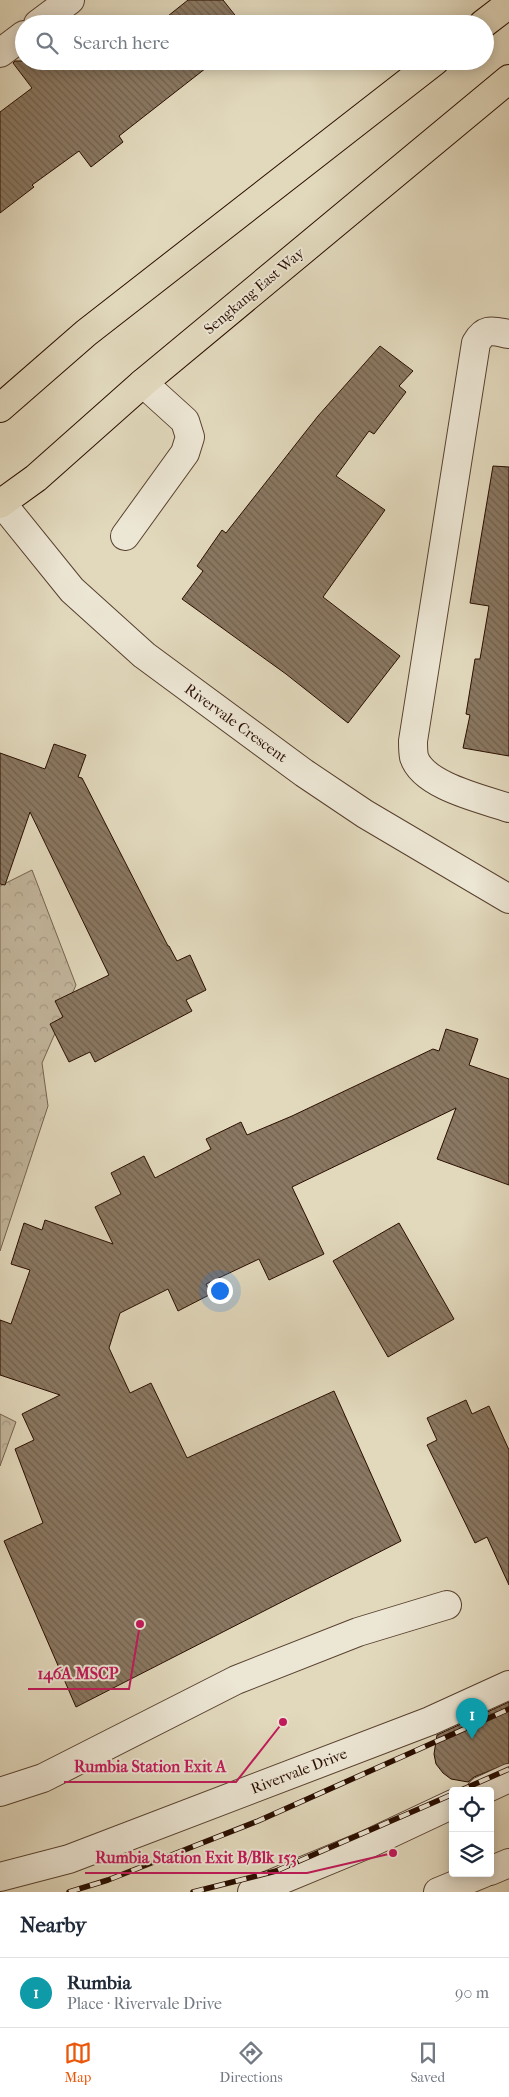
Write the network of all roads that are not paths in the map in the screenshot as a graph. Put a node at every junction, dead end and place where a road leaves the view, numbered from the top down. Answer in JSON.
{"nodes":[{"id":1,"x":70,"y":0,"type":"edge"},
{"id":2,"x":509,"y":4,"type":"edge"},
{"id":3,"x":50,"y":15,"type":"edge"},
{"id":4,"x":494,"y":16,"type":"edge"},
{"id":5,"x":15,"y":42,"type":"edge"},
{"id":6,"x":0,"y":53,"type":"edge"},
{"id":7,"x":423,"y":70,"type":"edge"},
{"id":8,"x":509,"y":79,"type":"edge"},
{"id":9,"x":509,"y":334,"type":"edge"},
{"id":10,"x":143,"y":383,"type":"junction"},
{"id":11,"x":0,"y":408,"type":"edge"},
{"id":12,"x":0,"y":503,"type":"edge"},
{"id":13,"x":125,"y":536,"type":"dead end"},
{"id":14,"x":509,"y":808,"type":"edge"},
{"id":15,"x":509,"y":899,"type":"edge"},
{"id":16,"x":447,"y":1605,"type":"dead end"},
{"id":17,"x":509,"y":1685,"type":"edge"},
{"id":18,"x":509,"y":1778,"type":"edge"},
{"id":19,"x":490,"y":1787,"type":"edge"},
{"id":20,"x":0,"y":1792,"type":"edge"},
{"id":21,"x":449,"y":1806,"type":"edge"},
{"id":22,"x":509,"y":1863,"type":"edge"},
{"id":23,"x":494,"y":1869,"type":"edge"},
{"id":24,"x":0,"y":1877,"type":"edge"},
{"id":25,"x":474,"y":1877,"type":"edge"},
{"id":26,"x":252,"y":1892,"type":"edge"},
{"id":27,"x":438,"y":1892,"type":"edge"}],
"edges":[{"from":1,"to":3,"type":"street"},
{"from":2,"to":4,"type":"main road"},
{"from":5,"to":6,"type":"street"},
{"from":7,"to":11,"type":"main road"},
{"from":8,"to":10,"type":"main road","name":"Sengkang East Way"},
{"from":9,"to":14,"type":"street"},
{"from":10,"to":12,"type":"main road","name":"Sengkang East Way"},
{"from":10,"to":13,"type":"street"},
{"from":12,"to":15,"type":"street","name":"Rivervale Crescent"},
{"from":16,"to":20,"type":"street"},
{"from":17,"to":24,"type":"street","name":"Rivervale Drive"},
{"from":18,"to":19,"type":"street"},
{"from":21,"to":26,"type":"street"},
{"from":22,"to":23,"type":"street"},
{"from":25,"to":27,"type":"street"}]}
